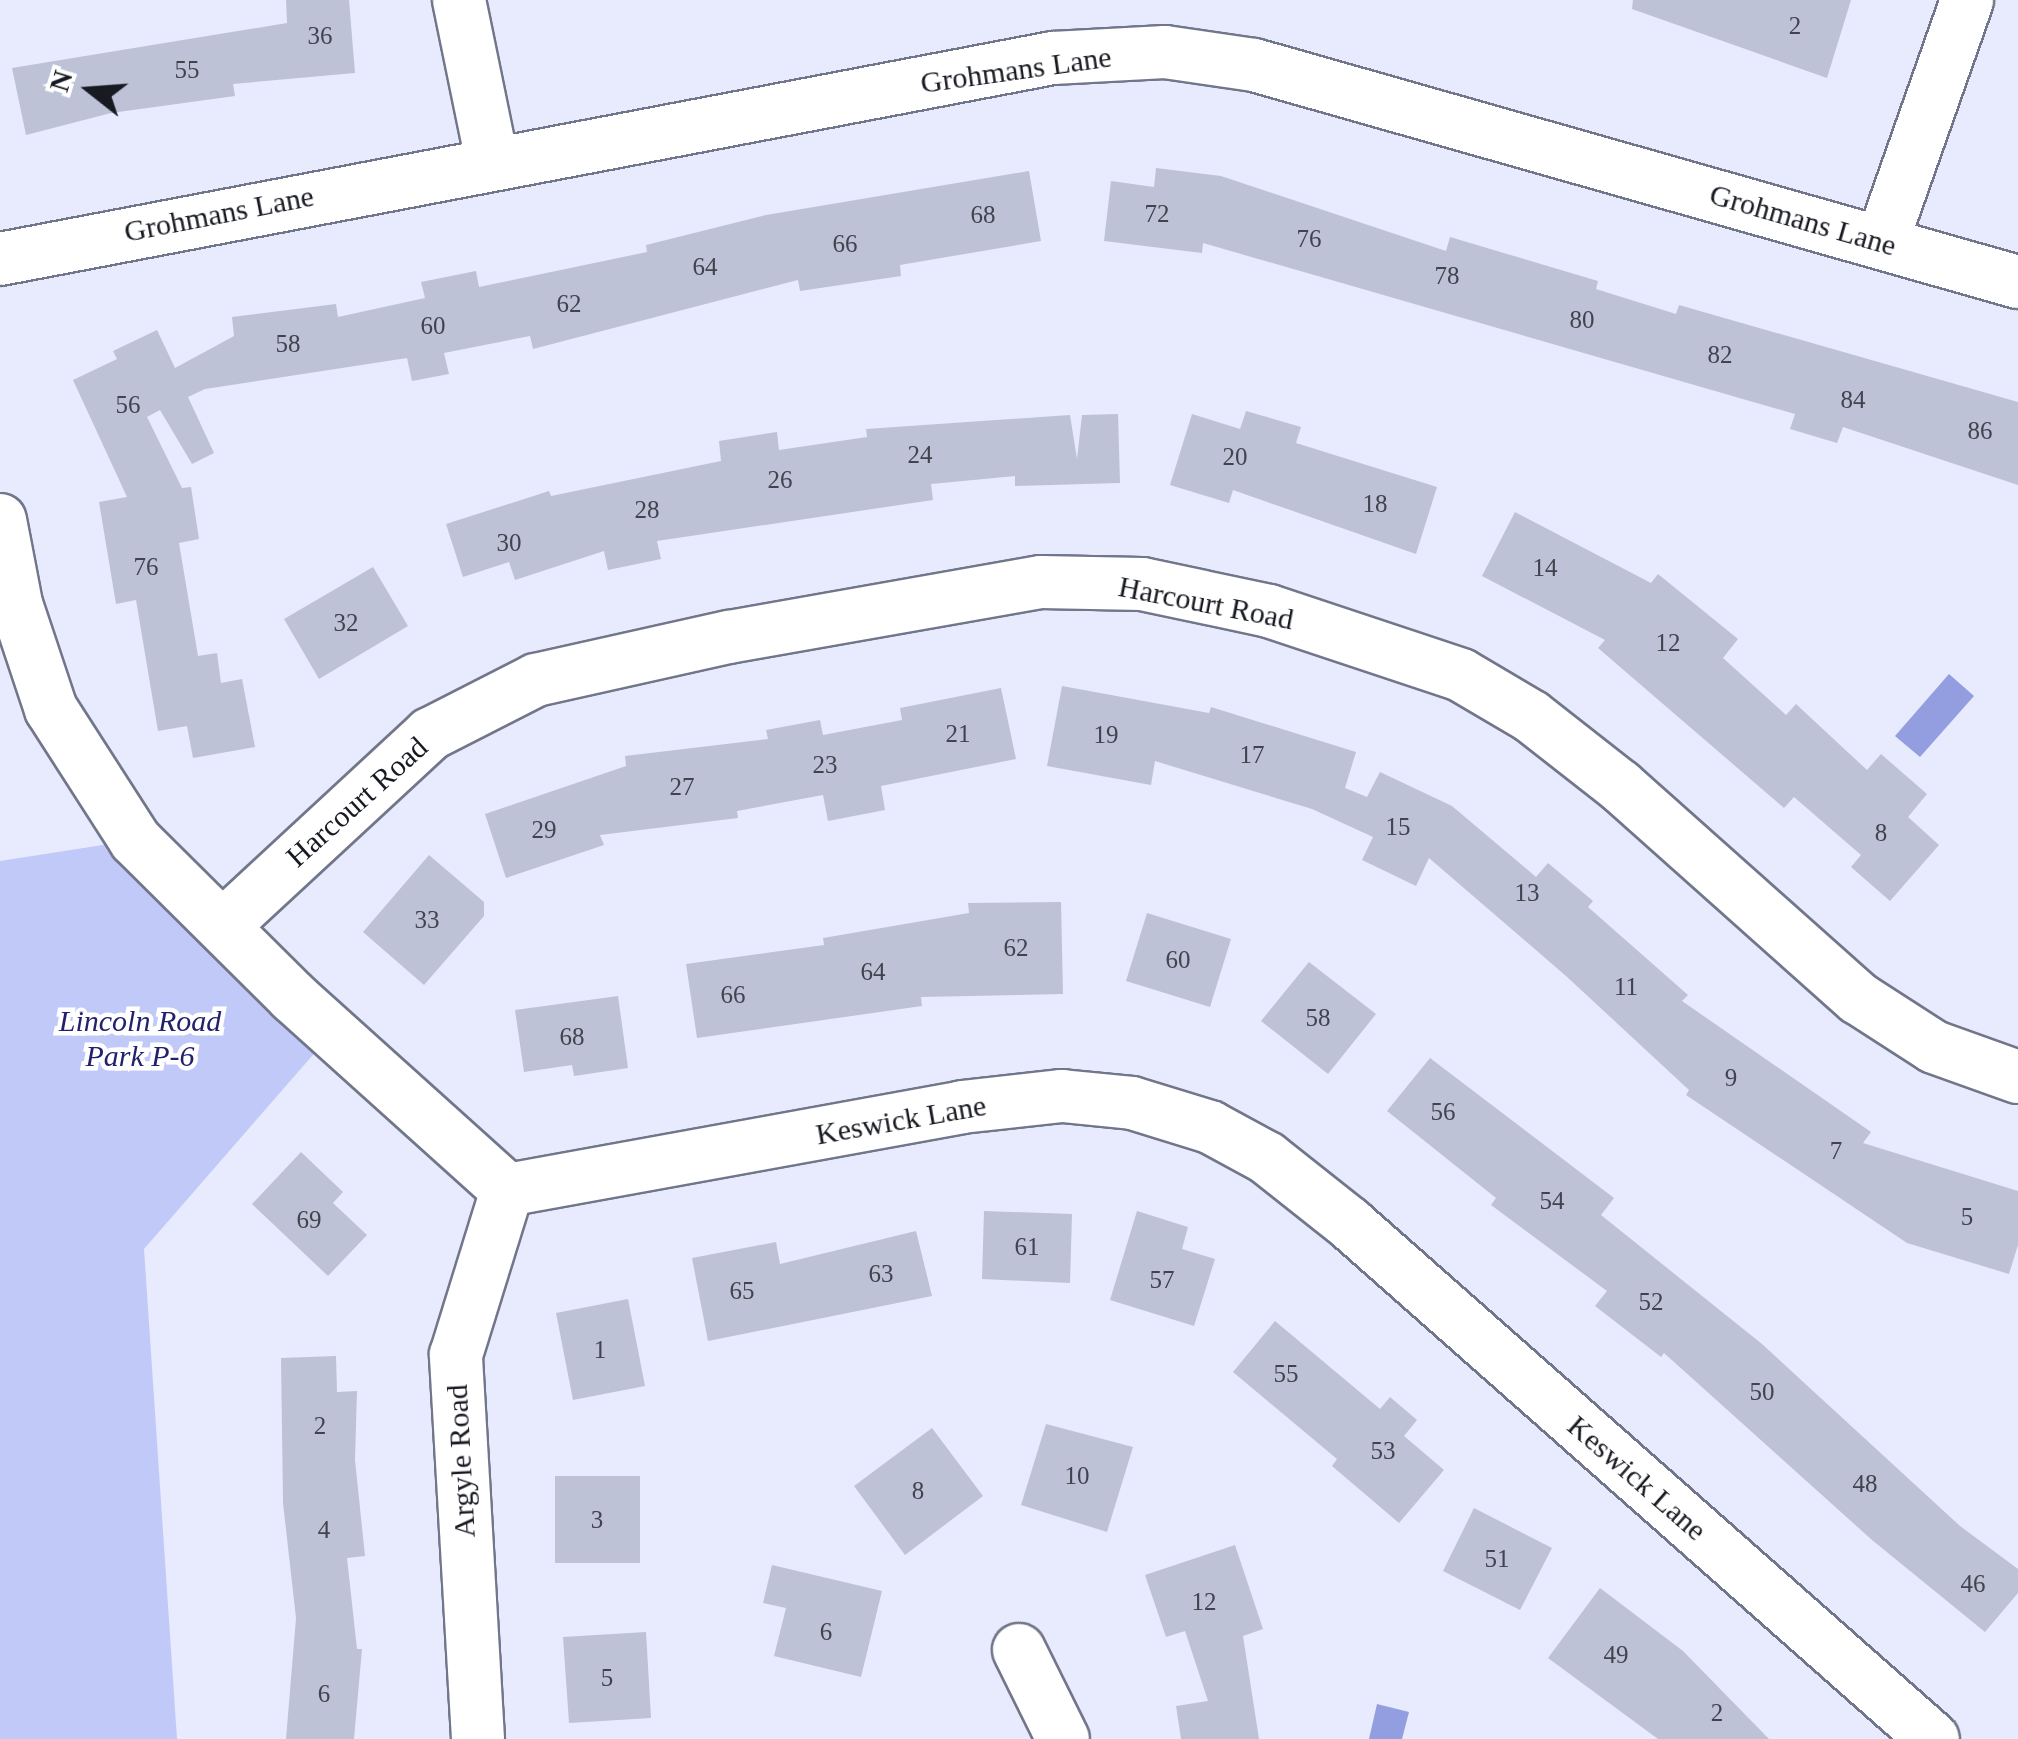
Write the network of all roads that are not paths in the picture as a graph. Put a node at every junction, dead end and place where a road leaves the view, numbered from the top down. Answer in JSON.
{"nodes":[{"id":1,"x":459,"y":0,"type":"edge"},
{"id":2,"x":1967,"y":0,"type":"edge"},
{"id":3,"x":492,"y":161,"type":"junction"},
{"id":4,"x":1882,"y":242,"type":"junction"},
{"id":5,"x":0,"y":259,"type":"edge"},
{"id":6,"x":2018,"y":282,"type":"edge"},
{"id":7,"x":0,"y":520,"type":"edge"},
{"id":8,"x":225,"y":924,"type":"junction"},
{"id":9,"x":2018,"y":1076,"type":"edge"},
{"id":10,"x":507,"y":1190,"type":"junction"},
{"id":11,"x":1019,"y":1650,"type":"dead end"},
{"id":12,"x":1929,"y":1738,"type":"edge"},
{"id":13,"x":478,"y":1739,"type":"edge"},
{"id":14,"x":1063,"y":1739,"type":"edge"}],
"edges":[{"from":1,"to":3,"type":"street"},
{"from":2,"to":4,"type":"street"},
{"from":3,"to":4,"type":"street","name":"Grohmans Lane"},
{"from":3,"to":5,"type":"street","name":"Grohmans Lane"},
{"from":4,"to":6,"type":"street","name":"Grohmans Lane"},
{"from":7,"to":8,"type":"street"},
{"from":8,"to":9,"type":"street","name":"Harcourt Road"},
{"from":8,"to":10,"type":"street"},
{"from":10,"to":12,"type":"street","name":"Keswick Lane"},
{"from":10,"to":13,"type":"street","name":"Argyle Road"},
{"from":11,"to":14,"type":"street"}]}
